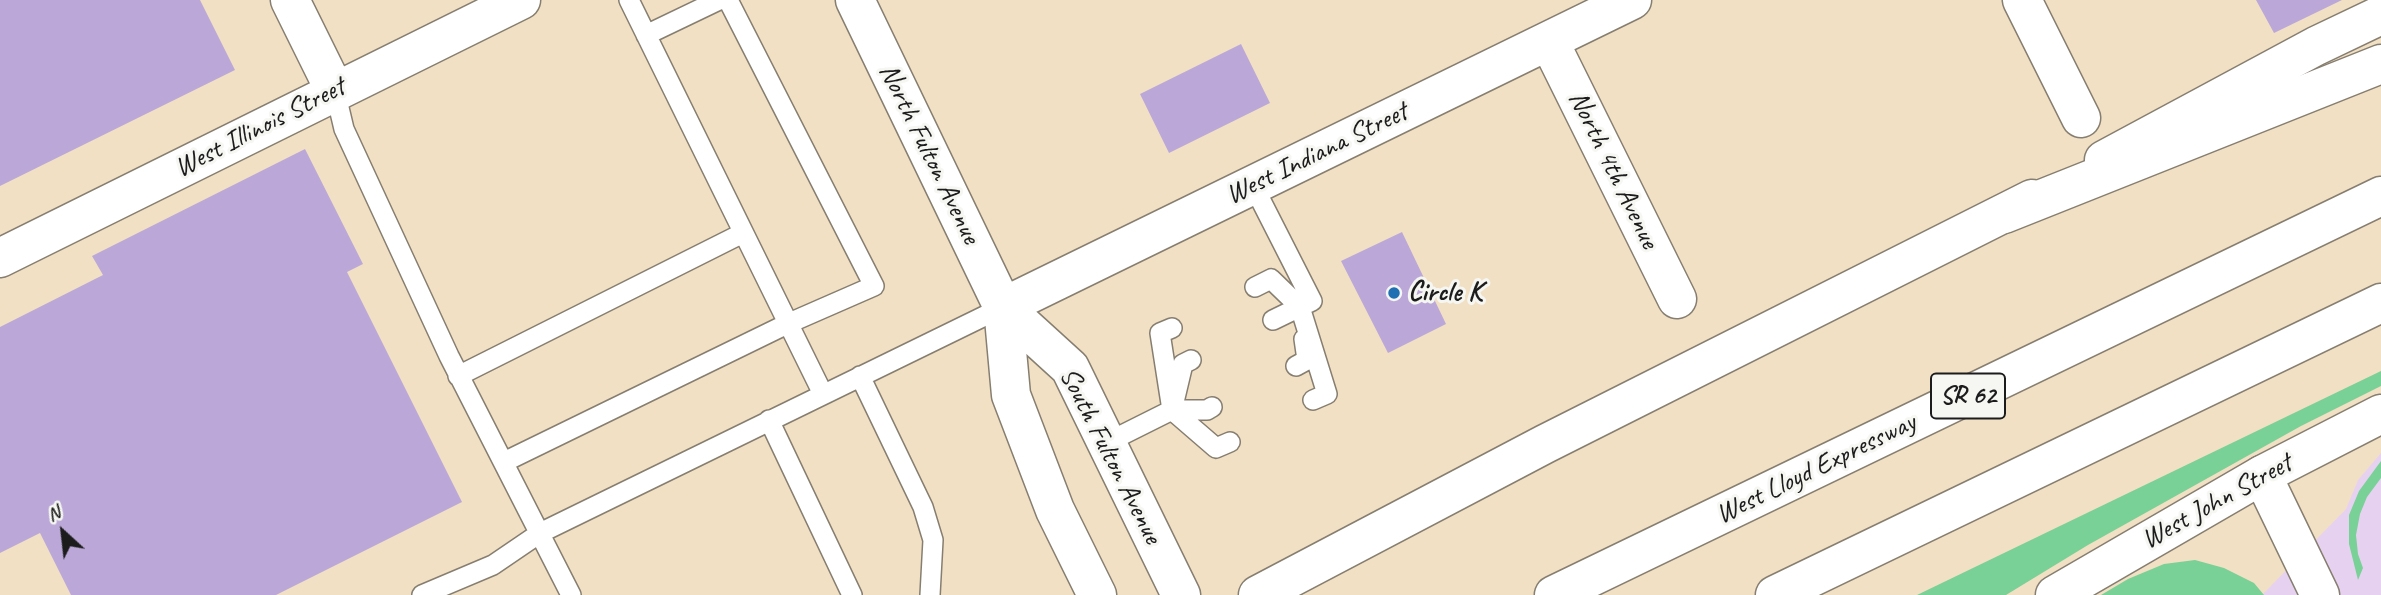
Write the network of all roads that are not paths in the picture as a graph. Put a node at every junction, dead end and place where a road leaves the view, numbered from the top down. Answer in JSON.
{"nodes":[{"id":1,"x":290,"y":0,"type":"edge"},
{"id":2,"x":521,"y":0,"type":"edge"},
{"id":3,"x":629,"y":0,"type":"edge"},
{"id":4,"x":719,"y":0,"type":"edge"},
{"id":5,"x":728,"y":0,"type":"edge"},
{"id":6,"x":855,"y":0,"type":"edge"},
{"id":7,"x":1632,"y":0,"type":"edge"},
{"id":8,"x":2022,"y":0,"type":"edge"},
{"id":9,"x":2381,"y":15,"type":"edge"},
{"id":10,"x":646,"y":34,"type":"junction"},
{"id":11,"x":1549,"y":41,"type":"junction"},
{"id":12,"x":2381,"y":64,"type":"edge"},
{"id":13,"x":335,"y":90,"type":"junction"},
{"id":14,"x":2081,"y":118,"type":"dead end"},
{"id":15,"x":1253,"y":185,"type":"junction"},
{"id":16,"x":2381,"y":196,"type":"edge"},
{"id":17,"x":2004,"y":214,"type":"junction"},
{"id":18,"x":743,"y":233,"type":"junction"},
{"id":19,"x":0,"y":258,"type":"edge"},
{"id":20,"x":1255,"y":287,"type":"dead end"},
{"id":21,"x":1677,"y":299,"type":"dead end"},
{"id":22,"x":2381,"y":303,"type":"edge"},
{"id":23,"x":1003,"y":307,"type":"junction"},
{"id":24,"x":1300,"y":307,"type":"junction"},
{"id":25,"x":1273,"y":320,"type":"dead end"},
{"id":26,"x":788,"y":324,"type":"junction"},
{"id":27,"x":1172,"y":328,"type":"dead end"},
{"id":28,"x":1191,"y":360,"type":"dead end"},
{"id":29,"x":1296,"y":366,"type":"dead end"},
{"id":30,"x":458,"y":376,"type":"junction"},
{"id":31,"x":860,"y":376,"type":"junction"},
{"id":32,"x":822,"y":394,"type":"junction"},
{"id":33,"x":1313,"y":400,"type":"dead end"},
{"id":34,"x":1212,"y":407,"type":"dead end"},
{"id":35,"x":1172,"y":410,"type":"junction"},
{"id":36,"x":2381,"y":414,"type":"edge"},
{"id":37,"x":769,"y":420,"type":"junction"},
{"id":38,"x":1230,"y":442,"type":"dead end"},
{"id":39,"x":1106,"y":443,"type":"junction"},
{"id":40,"x":504,"y":462,"type":"junction"},
{"id":41,"x":2262,"y":475,"type":"junction"},
{"id":42,"x":540,"y":533,"type":"junction"},
{"id":43,"x":422,"y":595,"type":"edge"},
{"id":44,"x":571,"y":595,"type":"edge"},
{"id":45,"x":852,"y":595,"type":"edge"},
{"id":46,"x":930,"y":595,"type":"edge"},
{"id":47,"x":1097,"y":595,"type":"edge"},
{"id":48,"x":1181,"y":595,"type":"edge"},
{"id":49,"x":1258,"y":595,"type":"edge"},
{"id":50,"x":1554,"y":595,"type":"edge"},
{"id":51,"x":1775,"y":595,"type":"edge"},
{"id":52,"x":2055,"y":595,"type":"edge"},
{"id":53,"x":2320,"y":595,"type":"edge"}],
"edges":[{"from":1,"to":13,"type":"main road"},
{"from":2,"to":13,"type":"main road","name":"West Illinois Street"},
{"from":3,"to":10,"type":"lane"},
{"from":4,"to":10,"type":"lane"},
{"from":5,"to":26,"type":"lane"},
{"from":6,"to":23,"type":"main road","name":"North Fulton Avenue"},
{"from":7,"to":11,"type":"main road","name":"West Indiana Street"},
{"from":8,"to":14,"type":"main road"},
{"from":9,"to":17,"type":"main road"},
{"from":10,"to":18,"type":"lane"},
{"from":11,"to":15,"type":"main road","name":"West Indiana Street"},
{"from":11,"to":21,"type":"main road","name":"North 4th Avenue"},
{"from":12,"to":17,"type":"main road"},
{"from":13,"to":19,"type":"main road","name":"West Illinois Street"},
{"from":13,"to":30,"type":"lane"},
{"from":15,"to":23,"type":"main road","name":"West Indiana Street"},
{"from":15,"to":24,"type":"lane"},
{"from":16,"to":50,"type":"main road","name":"West Lloyd Expressway","number":"SR 62"},
{"from":17,"to":49,"type":"main road"},
{"from":18,"to":26,"type":"lane"},
{"from":18,"to":30,"type":"lane"},
{"from":20,"to":24,"type":"lane"},
{"from":22,"to":51,"type":"main road"},
{"from":23,"to":31,"type":"lane"},
{"from":23,"to":39,"type":"main road","name":"South Fulton Avenue"},
{"from":23,"to":47,"type":"main road","name":"South Fulton Avenue"},
{"from":24,"to":25,"type":"lane"},
{"from":24,"to":29,"type":"lane"},
{"from":24,"to":33,"type":"lane"},
{"from":26,"to":32,"type":"lane"},
{"from":26,"to":40,"type":"lane"},
{"from":27,"to":35,"type":"lane"},
{"from":28,"to":35,"type":"lane"},
{"from":30,"to":40,"type":"lane"},
{"from":31,"to":32,"type":"lane"},
{"from":31,"to":46,"type":"lane"},
{"from":32,"to":37,"type":"lane"},
{"from":34,"to":35,"type":"lane"},
{"from":35,"to":38,"type":"lane"},
{"from":35,"to":39,"type":"lane"},
{"from":36,"to":41,"type":"main road","name":"West John Street"},
{"from":37,"to":42,"type":"lane"},
{"from":37,"to":45,"type":"lane"},
{"from":39,"to":48,"type":"main road","name":"South Fulton Avenue"},
{"from":40,"to":42,"type":"lane"},
{"from":41,"to":52,"type":"main road","name":"West John Street"},
{"from":41,"to":53,"type":"main road"},
{"from":42,"to":43,"type":"lane"},
{"from":42,"to":44,"type":"lane"}]}
